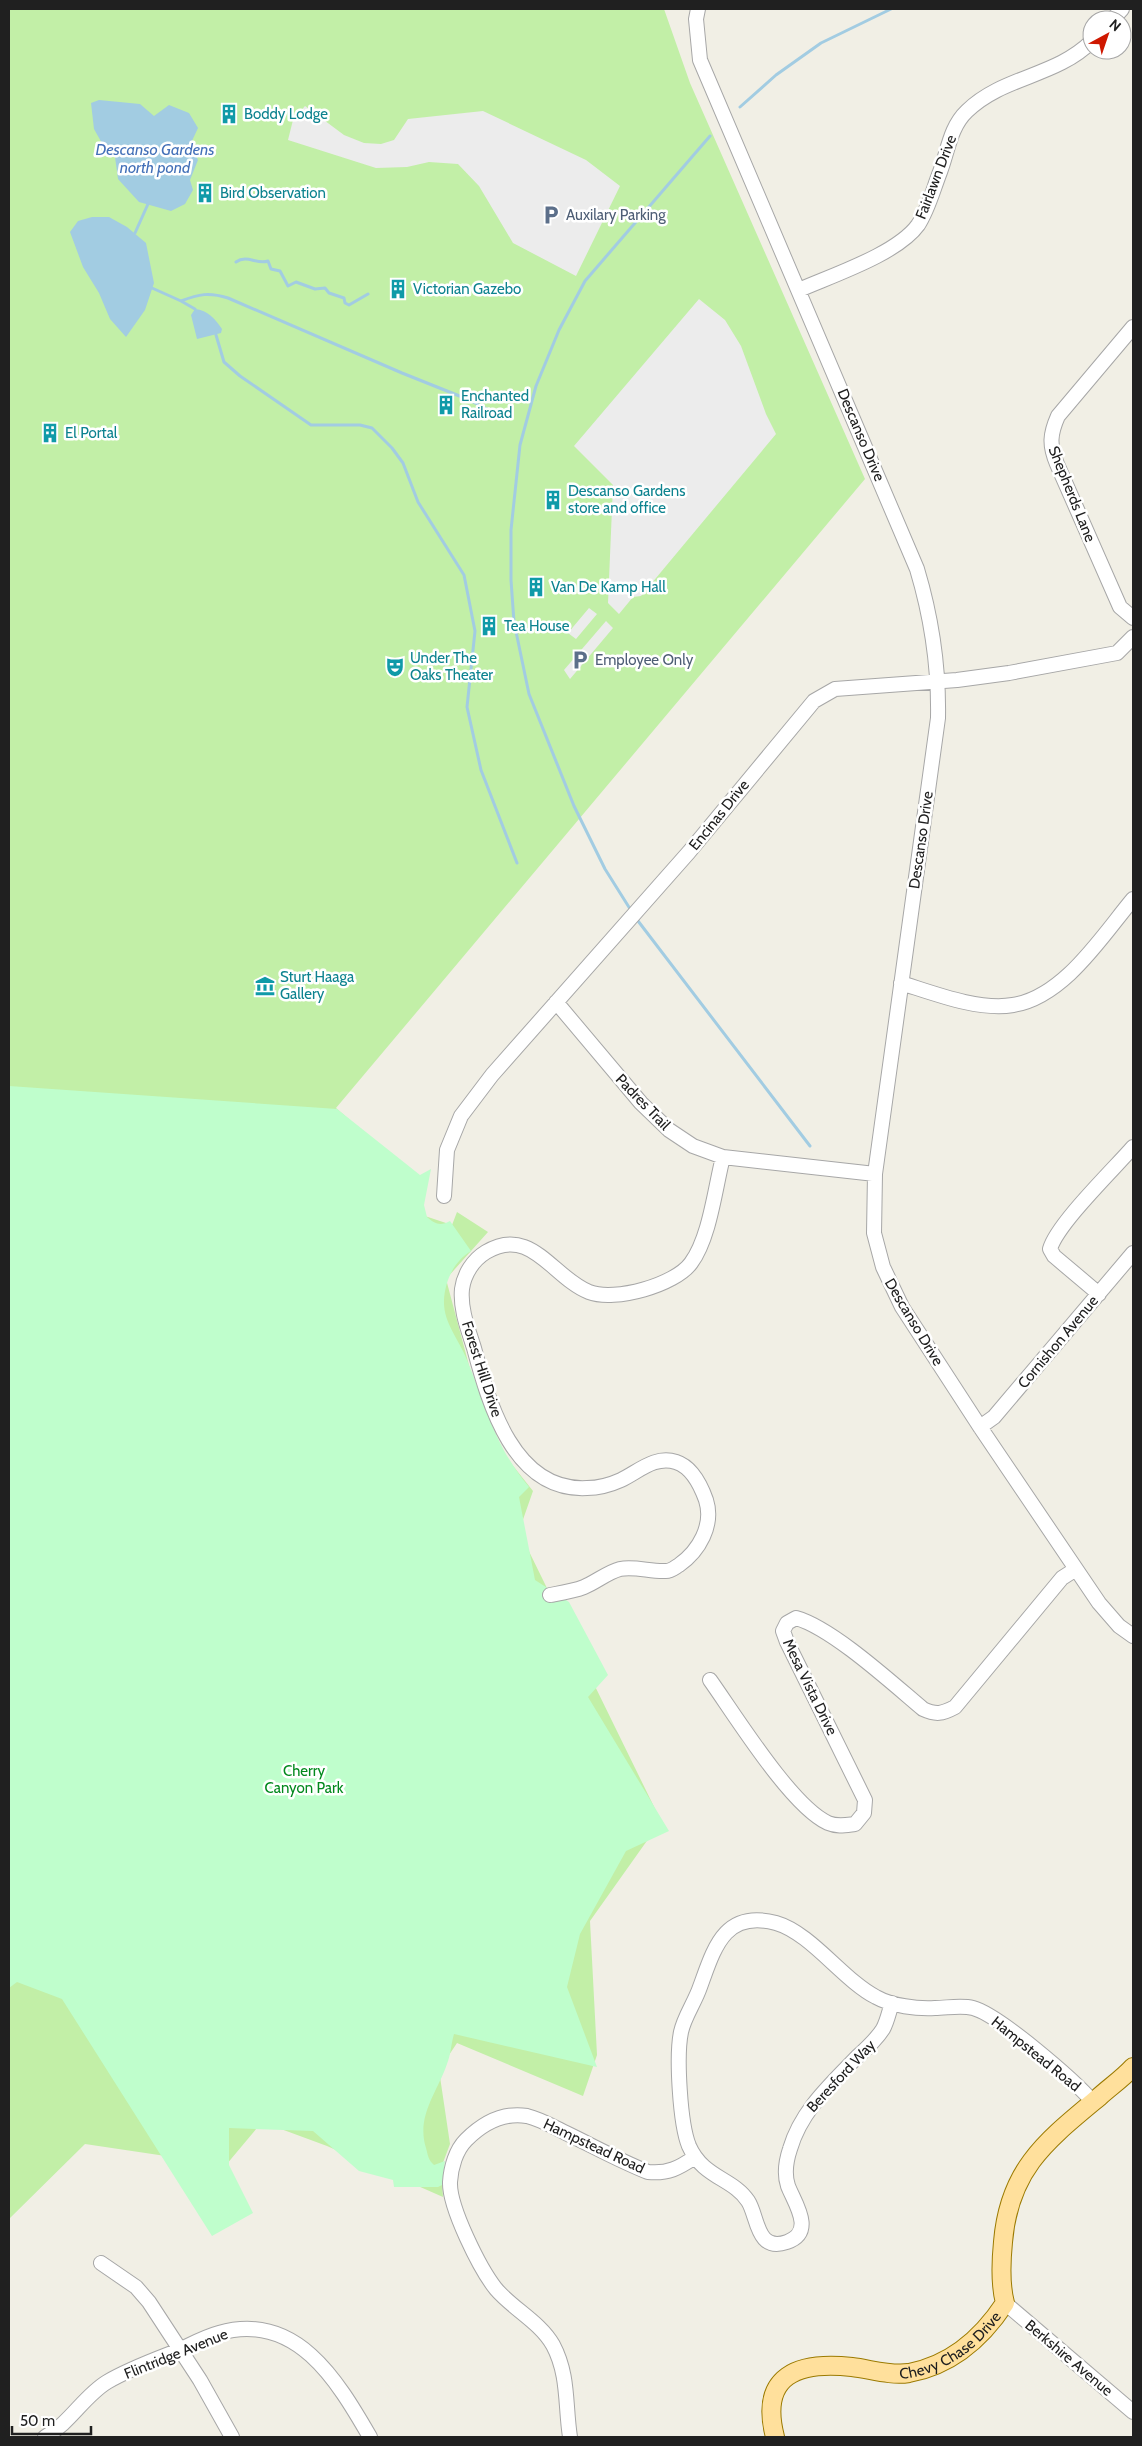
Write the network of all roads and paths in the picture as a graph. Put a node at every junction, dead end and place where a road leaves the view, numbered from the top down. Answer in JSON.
{"nodes":[{"id":1,"x":698,"y":9,"type":"edge"},
{"id":2,"x":1082,"y":49,"type":"edge"},
{"id":3,"x":799,"y":290,"type":"junction"},
{"id":4,"x":1133,"y":327,"type":"edge"},
{"id":5,"x":1133,"y":618,"type":"edge"},
{"id":6,"x":1133,"y":637,"type":"edge"},
{"id":7,"x":939,"y":682,"type":"junction"},
{"id":8,"x":1133,"y":898,"type":"edge"},
{"id":9,"x":900,"y":983,"type":"junction"},
{"id":10,"x":556,"y":1002,"type":"junction"},
{"id":11,"x":1133,"y":1147,"type":"edge"},
{"id":12,"x":723,"y":1157,"type":"junction"},
{"id":13,"x":875,"y":1174,"type":"junction"},
{"id":14,"x":444,"y":1196,"type":"dead end"},
{"id":15,"x":1133,"y":1253,"type":"edge"},
{"id":16,"x":1099,"y":1294,"type":"junction"},
{"id":17,"x":980,"y":1427,"type":"junction"},
{"id":18,"x":1076,"y":1569,"type":"junction"},
{"id":19,"x":550,"y":1595,"type":"dead end"},
{"id":20,"x":1133,"y":1636,"type":"edge"},
{"id":21,"x":710,"y":1680,"type":"dead end"},
{"id":22,"x":892,"y":2004,"type":"junction"},
{"id":23,"x":1133,"y":2067,"type":"edge"},
{"id":24,"x":1093,"y":2102,"type":"junction"},
{"id":25,"x":695,"y":2157,"type":"junction"},
{"id":26,"x":101,"y":2263,"type":"dead end"},
{"id":27,"x":1005,"y":2303,"type":"junction"},
{"id":28,"x":179,"y":2350,"type":"junction"},
{"id":29,"x":1133,"y":2412,"type":"edge"},
{"id":30,"x":45,"y":2437,"type":"edge"},
{"id":31,"x":232,"y":2437,"type":"edge"},
{"id":32,"x":370,"y":2437,"type":"edge"},
{"id":33,"x":570,"y":2437,"type":"edge"},
{"id":34,"x":775,"y":2437,"type":"edge"}],
"edges":[{"from":1,"to":3,"type":"street","name":"Descanso Drive"},
{"from":2,"to":3,"type":"street","name":"Fairlawn Drive"},
{"from":3,"to":7,"type":"street","name":"Descanso Drive"},
{"from":4,"to":5,"type":"street","name":"Shepherds Lane"},
{"from":6,"to":7,"type":"street","name":"Encinas Drive"},
{"from":7,"to":9,"type":"street","name":"Descanso Drive"},
{"from":7,"to":10,"type":"street","name":"Encinas Drive"},
{"from":8,"to":9,"type":"street"},
{"from":9,"to":13,"type":"street","name":"Descanso Drive"},
{"from":10,"to":12,"type":"street","name":"Padres Trail"},
{"from":10,"to":14,"type":"street","name":"Encinas Drive"},
{"from":11,"to":16,"type":"street"},
{"from":12,"to":13,"type":"street","name":"Padres Trail"},
{"from":12,"to":19,"type":"street","name":"Forest Hill Drive"},
{"from":13,"to":17,"type":"street","name":"Descanso Drive"},
{"from":15,"to":16,"type":"street","name":"Cornishon Avenue"},
{"from":16,"to":17,"type":"street","name":"Cornishon Avenue"},
{"from":17,"to":18,"type":"street","name":"Descanso Drive"},
{"from":18,"to":20,"type":"street","name":"Descanso Drive"},
{"from":18,"to":21,"type":"street","name":"Mesa Vista Drive"},
{"from":22,"to":24,"type":"street","name":"Hampstead Road"},
{"from":22,"to":25,"type":"street","name":"Beresford Way"},
{"from":22,"to":25,"type":"street","name":"Hampstead Road"},
{"from":23,"to":24,"type":"main road","name":"Chevy Chase Drive"},
{"from":24,"to":27,"type":"main road","name":"Chevy Chase Drive"},
{"from":25,"to":33,"type":"street","name":"Hampstead Road"},
{"from":26,"to":28,"type":"street"},
{"from":27,"to":29,"type":"street","name":"Berkshire Avenue"},
{"from":27,"to":34,"type":"main road","name":"Chevy Chase Drive"},
{"from":28,"to":30,"type":"street","name":"Flintridge Avenue"},
{"from":28,"to":31,"type":"street"},
{"from":28,"to":32,"type":"street","name":"Flintridge Avenue"}]}
